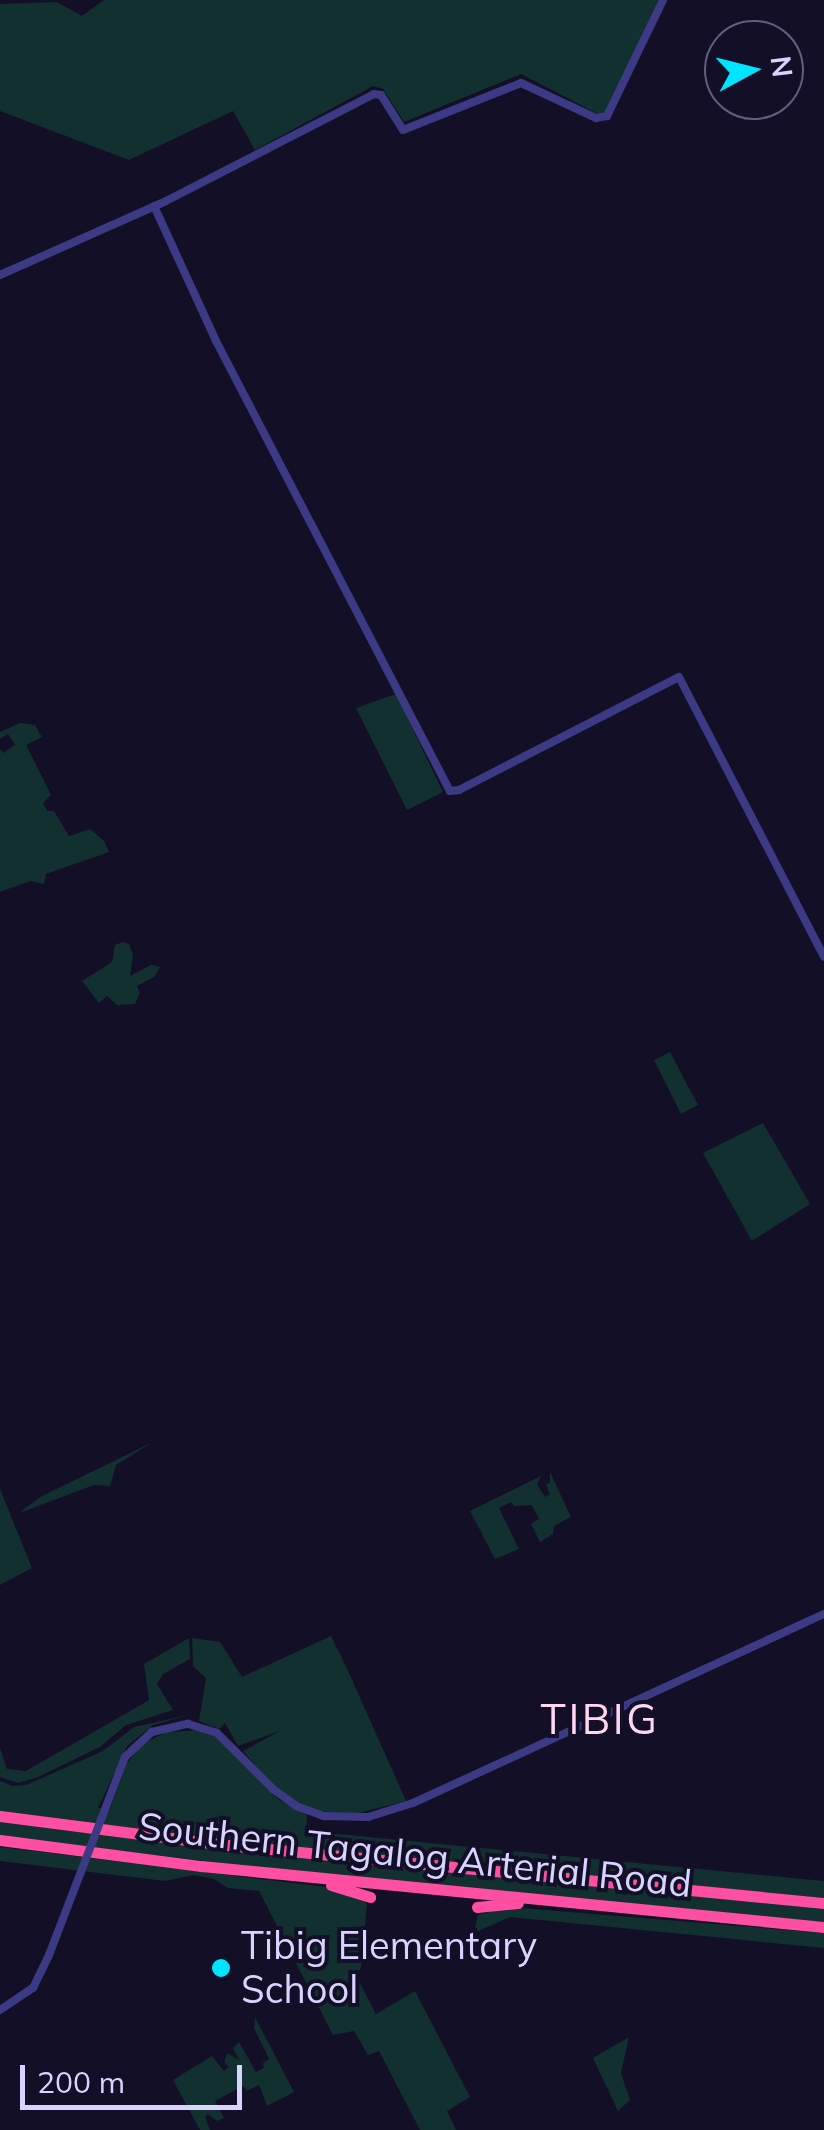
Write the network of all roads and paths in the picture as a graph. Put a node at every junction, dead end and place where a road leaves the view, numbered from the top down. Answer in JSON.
{"nodes":[{"id":1,"x":663,"y":0,"type":"edge"},
{"id":2,"x":154,"y":206,"type":"junction"},
{"id":3,"x":0,"y":275,"type":"edge"},
{"id":4,"x":824,"y":957,"type":"edge"},
{"id":5,"x":824,"y":1614,"type":"edge"},
{"id":6,"x":0,"y":1816,"type":"edge"},
{"id":7,"x":0,"y":1840,"type":"edge"},
{"id":8,"x":159,"y":1860,"type":"junction"},
{"id":9,"x":370,"y":1898,"type":"dead end"},
{"id":10,"x":824,"y":1903,"type":"edge"},
{"id":11,"x":477,"y":1907,"type":"dead end"},
{"id":12,"x":744,"y":1919,"type":"junction"},
{"id":13,"x":824,"y":1927,"type":"edge"},
{"id":14,"x":0,"y":2010,"type":"edge"}],
"edges":[{"from":1,"to":2,"type":"street"},
{"from":2,"to":3,"type":"street"},
{"from":2,"to":4,"type":"street"},
{"from":5,"to":14,"type":"street","bridge":true},
{"from":6,"to":10,"type":"highway","name":"Southern Tagalog Arterial Road"},
{"from":7,"to":8,"type":"highway","name":"Southern Tagalog Arterial Road"},
{"from":8,"to":9,"type":"highway"},
{"from":8,"to":12,"type":"highway","name":"Southern Tagalog Arterial Road"},
{"from":11,"to":12,"type":"highway"},
{"from":12,"to":13,"type":"highway","name":"Southern Tagalog Arterial Road"}]}
